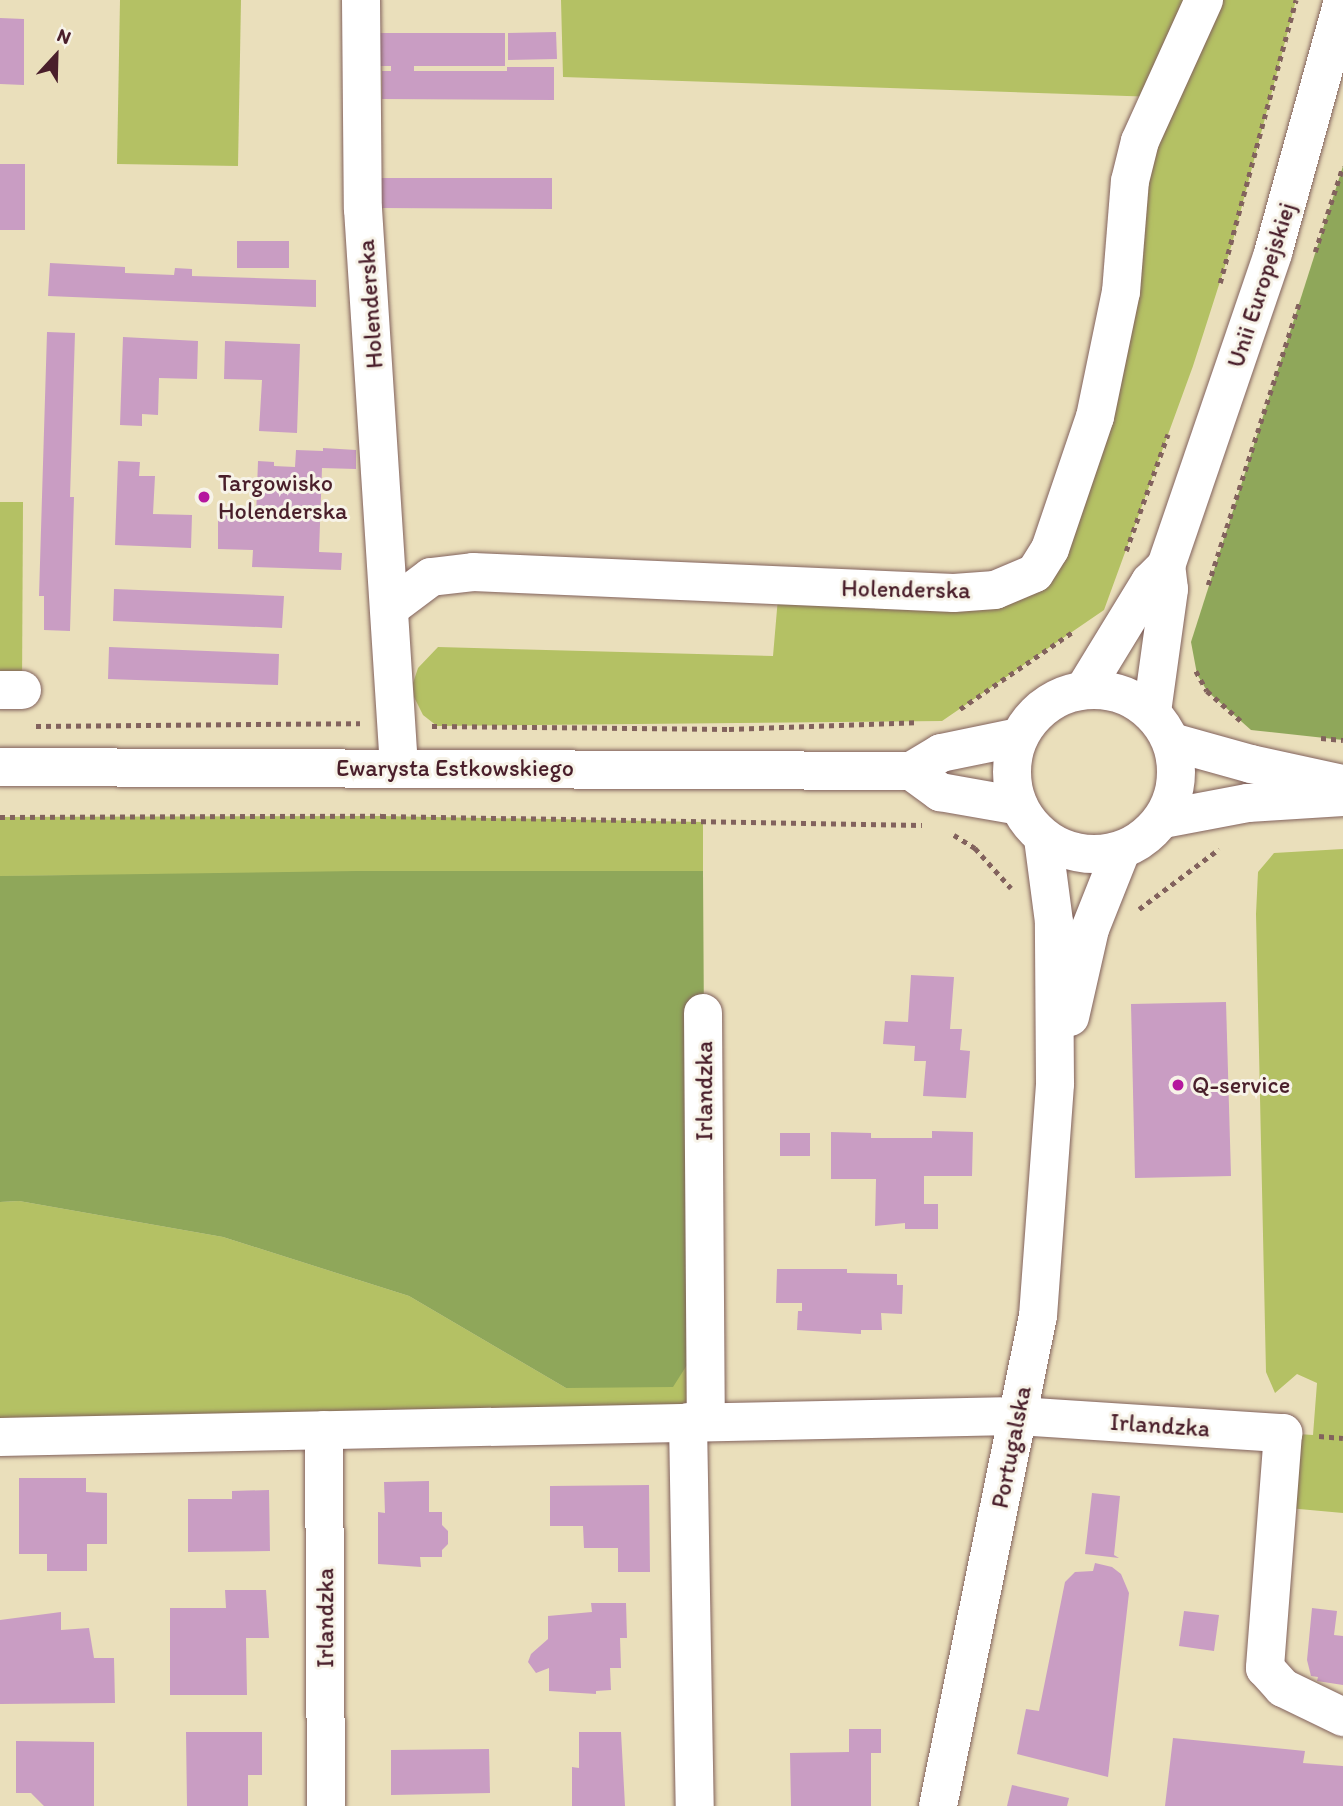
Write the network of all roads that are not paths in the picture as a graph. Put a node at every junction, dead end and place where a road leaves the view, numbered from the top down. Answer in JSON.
{"nodes":[{"id":1,"x":361,"y":0,"type":"edge"},
{"id":2,"x":1204,"y":0,"type":"edge"},
{"id":3,"x":1343,"y":0,"type":"edge"},
{"id":4,"x":1166,"y":566,"type":"junction"},
{"id":5,"x":391,"y":607,"type":"junction"},
{"id":6,"x":1084,"y":690,"type":"junction"},
{"id":7,"x":1162,"y":727,"type":"junction"},
{"id":8,"x":1019,"y":737,"type":"junction"},
{"id":9,"x":0,"y":767,"type":"edge"},
{"id":10,"x":399,"y":767,"type":"junction"},
{"id":11,"x":911,"y":771,"type":"junction"},
{"id":12,"x":1343,"y":784,"type":"edge"},
{"id":13,"x":1343,"y":797,"type":"edge"},
{"id":14,"x":1019,"y":806,"type":"junction"},
{"id":15,"x":1163,"y":819,"type":"junction"},
{"id":16,"x":1043,"y":838,"type":"junction"},
{"id":17,"x":1121,"y":851,"type":"junction"},
{"id":18,"x":703,"y":1013,"type":"dead end"},
{"id":19,"x":1055,"y":1084,"type":"junction"},
{"id":20,"x":1018,"y":1416,"type":"junction"},
{"id":21,"x":697,"y":1422,"type":"junction"},
{"id":22,"x":324,"y":1430,"type":"junction"},
{"id":23,"x":0,"y":1437,"type":"edge"},
{"id":24,"x":1343,"y":1717,"type":"edge"},
{"id":25,"x":326,"y":1806,"type":"edge"},
{"id":26,"x":695,"y":1806,"type":"edge"},
{"id":27,"x":938,"y":1806,"type":"edge"}],
"edges":[{"from":1,"to":5,"type":"street","name":"Holenderska"},
{"from":2,"to":5,"type":"street","name":"Holenderska"},
{"from":3,"to":4,"type":"street","name":"Unii Europejskiej"},
{"from":4,"to":6,"type":"street","name":"Unii Europejskiej"},
{"from":4,"to":7,"type":"street","name":"Unii Europejskiej"},
{"from":5,"to":10,"type":"street","name":"Holenderska"},
{"from":6,"to":7,"type":"street"},
{"from":6,"to":8,"type":"street"},
{"from":7,"to":12,"type":"street"},
{"from":7,"to":15,"type":"street"},
{"from":8,"to":11,"type":"street"},
{"from":8,"to":14,"type":"street"},
{"from":9,"to":10,"type":"street","name":"Ewarysta Estkowskiego"},
{"from":10,"to":11,"type":"street","name":"Ewarysta Estkowskiego"},
{"from":11,"to":14,"type":"street"},
{"from":13,"to":15,"type":"street"},
{"from":14,"to":16,"type":"street"},
{"from":15,"to":17,"type":"street"},
{"from":16,"to":17,"type":"street"},
{"from":16,"to":19,"type":"street","name":"Portugalska"},
{"from":17,"to":19,"type":"street","name":"Portugalska"},
{"from":18,"to":21,"type":"street","name":"Irlandzka"},
{"from":19,"to":20,"type":"street","name":"Portugalska"},
{"from":20,"to":21,"type":"street","name":"Irlandzka"},
{"from":20,"to":24,"type":"street","name":"Irlandzka"},
{"from":20,"to":27,"type":"street","name":"Portugalska"},
{"from":21,"to":22,"type":"street","name":"Irlandzka"},
{"from":21,"to":26,"type":"street","name":"Irlandzka"},
{"from":22,"to":23,"type":"street","name":"Irlandzka"},
{"from":22,"to":25,"type":"street","name":"Irlandzka"}]}
